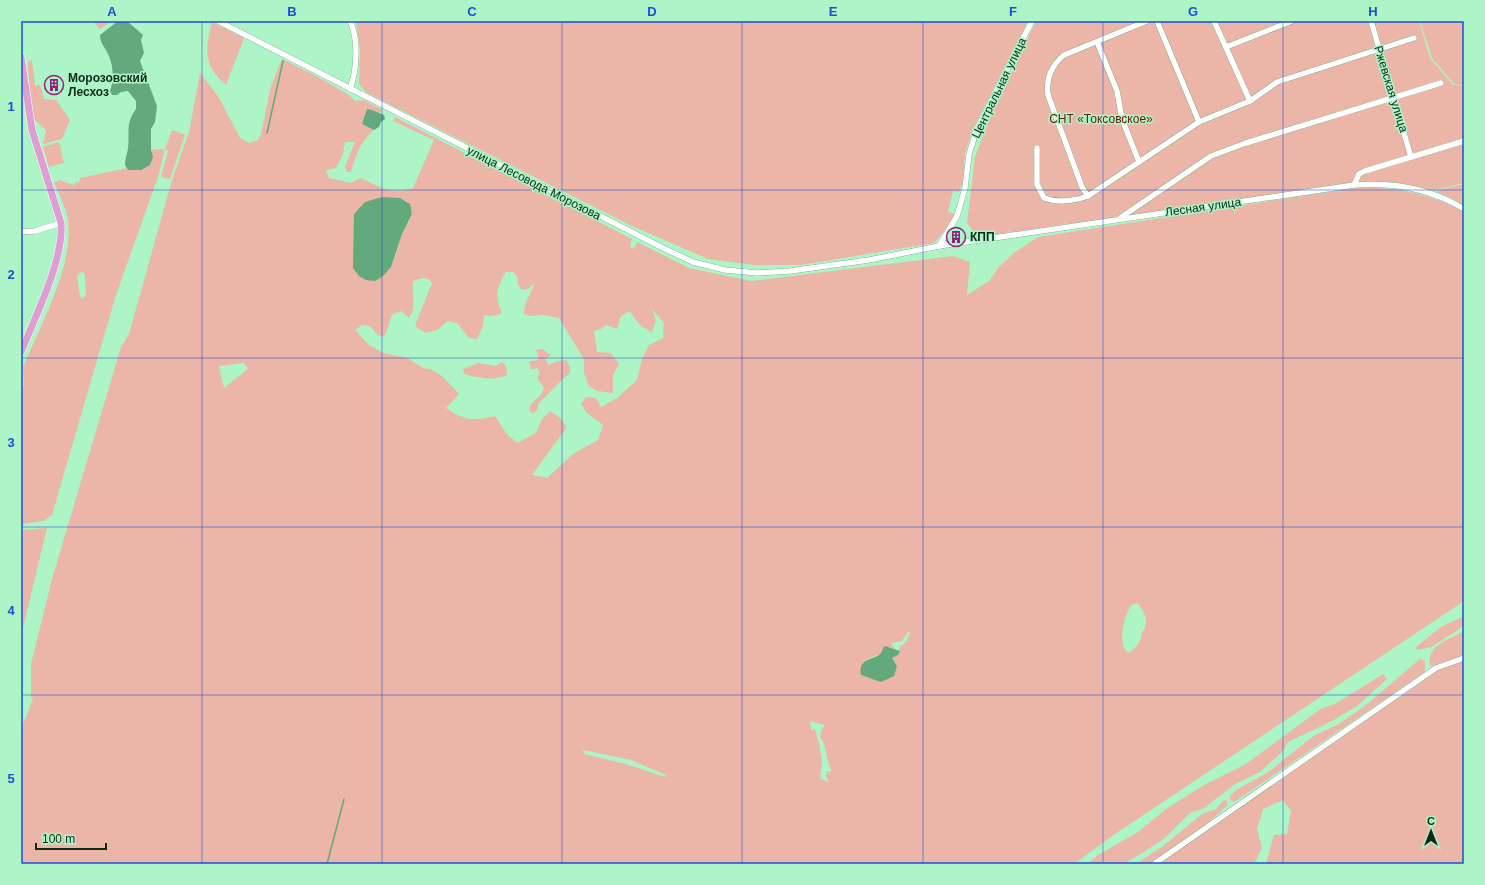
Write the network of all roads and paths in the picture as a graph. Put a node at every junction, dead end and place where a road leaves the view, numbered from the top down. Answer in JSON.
{"nodes":[{"id":1,"x":218,"y":21,"type":"edge"},
{"id":2,"x":350,"y":21,"type":"edge"},
{"id":3,"x":1032,"y":21,"type":"edge"},
{"id":4,"x":1147,"y":21,"type":"edge"},
{"id":5,"x":1157,"y":21,"type":"edge"},
{"id":6,"x":1214,"y":21,"type":"edge"},
{"id":7,"x":1292,"y":21,"type":"edge"},
{"id":8,"x":1371,"y":21,"type":"edge"},
{"id":9,"x":1414,"y":38,"type":"dead end"},
{"id":10,"x":1097,"y":42,"type":"junction"},
{"id":11,"x":1226,"y":47,"type":"junction"},
{"id":12,"x":1379,"y":49,"type":"junction"},
{"id":13,"x":21,"y":57,"type":"edge"},
{"id":14,"x":1441,"y":83,"type":"dead end"},
{"id":15,"x":350,"y":89,"type":"junction"},
{"id":16,"x":1394,"y":98,"type":"junction"},
{"id":17,"x":1250,"y":102,"type":"junction"},
{"id":18,"x":1199,"y":122,"type":"junction"},
{"id":19,"x":1464,"y":141,"type":"edge"},
{"id":20,"x":1038,"y":148,"type":"dead end"},
{"id":21,"x":1411,"y":157,"type":"junction"},
{"id":22,"x":1139,"y":162,"type":"junction"},
{"id":23,"x":1354,"y":185,"type":"junction"},
{"id":24,"x":1088,"y":196,"type":"junction"},
{"id":25,"x":1464,"y":209,"type":"edge"},
{"id":26,"x":1119,"y":219,"type":"junction"},
{"id":27,"x":61,"y":223,"type":"junction"},
{"id":28,"x":21,"y":232,"type":"edge"},
{"id":29,"x":939,"y":246,"type":"junction"},
{"id":30,"x":21,"y":352,"type":"edge"},
{"id":31,"x":1464,"y":658,"type":"edge"},
{"id":32,"x":1154,"y":864,"type":"edge"}],
"edges":[{"from":1,"to":15,"type":"street","name":"улица Лесовода Морозова"},
{"from":2,"to":15,"type":"street"},
{"from":3,"to":29,"type":"street","name":"Центральная улица"},
{"from":4,"to":10,"type":"street"},
{"from":5,"to":18,"type":"street"},
{"from":6,"to":11,"type":"street"},
{"from":7,"to":11,"type":"street"},
{"from":8,"to":12,"type":"street","name":"Ржевская улица"},
{"from":9,"to":12,"type":"street"},
{"from":10,"to":22,"type":"street"},
{"from":10,"to":24,"type":"street"},
{"from":11,"to":17,"type":"street"},
{"from":12,"to":16,"type":"street","name":"Ржевская улица"},
{"from":12,"to":17,"type":"street"},
{"from":13,"to":27,"type":"main road"},
{"from":14,"to":16,"type":"street"},
{"from":15,"to":29,"type":"street","name":"улица Лесовода Морозова"},
{"from":16,"to":21,"type":"street","name":"Ржевская улица"},
{"from":16,"to":26,"type":"street"},
{"from":17,"to":18,"type":"street"},
{"from":18,"to":22,"type":"street"},
{"from":19,"to":21,"type":"street"},
{"from":20,"to":24,"type":"street"},
{"from":21,"to":23,"type":"street"},
{"from":22,"to":24,"type":"street"},
{"from":23,"to":25,"type":"street","name":"Лесная улица"},
{"from":23,"to":26,"type":"street","name":"Лесная улица"},
{"from":26,"to":29,"type":"street","name":"Лесная улица"},
{"from":27,"to":28,"type":"street"},
{"from":27,"to":30,"type":"main road"},
{"from":31,"to":32,"type":"street"}]}
